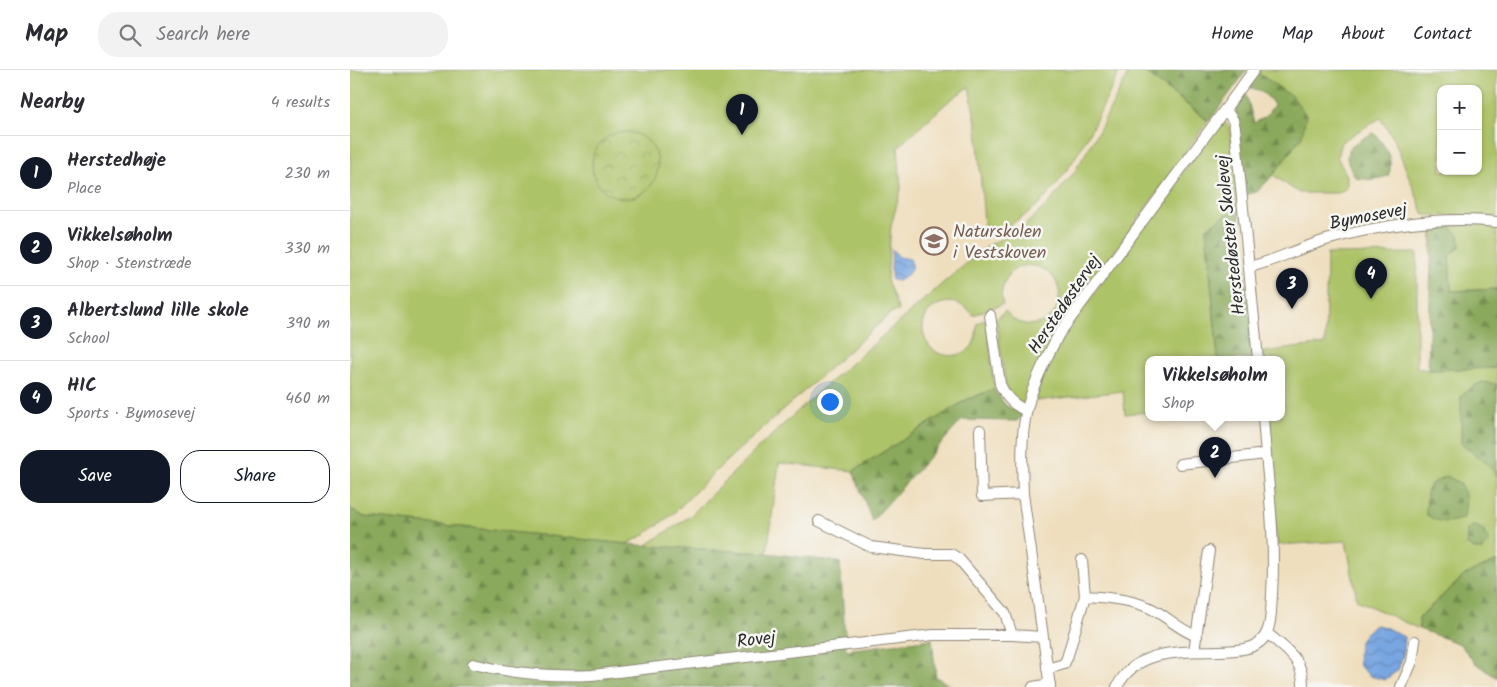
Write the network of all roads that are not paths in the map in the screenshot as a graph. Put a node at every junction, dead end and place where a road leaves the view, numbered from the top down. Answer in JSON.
{"nodes":[{"id":1,"x":1254,"y":70,"type":"edge"},
{"id":2,"x":1225,"y":109,"type":"junction"},
{"id":3,"x":1497,"y":222,"type":"edge"},
{"id":4,"x":1250,"y":267,"type":"junction"},
{"id":5,"x":990,"y":314,"type":"dead end"},
{"id":6,"x":1258,"y":356,"type":"edge"},
{"id":7,"x":1026,"y":411,"type":"junction"},
{"id":8,"x":1263,"y":421,"type":"edge"},
{"id":9,"x":980,"y":430,"type":"dead end"},
{"id":10,"x":1266,"y":454,"type":"junction"},
{"id":11,"x":1180,"y":464,"type":"dead end"},
{"id":12,"x":1023,"y":494,"type":"junction"},
{"id":13,"x":819,"y":521,"type":"dead end"},
{"id":14,"x":1209,"y":551,"type":"dead end"},
{"id":15,"x":1082,"y":560,"type":"dead end"},
{"id":16,"x":1085,"y":596,"type":"junction"},
{"id":17,"x":1267,"y":633,"type":"junction"},
{"id":18,"x":1012,"y":635,"type":"junction"},
{"id":19,"x":1197,"y":636,"type":"junction"},
{"id":20,"x":1043,"y":637,"type":"junction"},
{"id":21,"x":1415,"y":641,"type":"dead end"},
{"id":22,"x":1194,"y":651,"type":"junction"},
{"id":23,"x":473,"y":664,"type":"dead end"},
{"id":24,"x":1047,"y":669,"type":"junction"},
{"id":25,"x":1050,"y":686,"type":"edge"},
{"id":26,"x":1033,"y":687,"type":"edge"},
{"id":27,"x":1117,"y":687,"type":"edge"},
{"id":28,"x":1303,"y":687,"type":"edge"},
{"id":29,"x":1402,"y":687,"type":"edge"}],
"edges":[{"from":1,"to":2,"type":"street","name":"Herstedøstervej"},
{"from":2,"to":4,"type":"street","name":"Herstedøster Skolevej"},
{"from":2,"to":7,"type":"street","name":"Herstedøstervej"},
{"from":3,"to":4,"type":"street","name":"Bymosevej"},
{"from":4,"to":6,"type":"street","name":"Herstedøster Skolevej"},
{"from":5,"to":7,"type":"street"},
{"from":7,"to":12,"type":"street","name":"Herstedøstervej"},
{"from":8,"to":10,"type":"street"},
{"from":9,"to":12,"type":"street"},
{"from":10,"to":11,"type":"street"},
{"from":10,"to":17,"type":"street"},
{"from":12,"to":20,"type":"street","name":"Herstedøstervej"},
{"from":13,"to":18,"type":"street"},
{"from":14,"to":19,"type":"street"},
{"from":15,"to":16,"type":"street"},
{"from":16,"to":19,"type":"street"},
{"from":16,"to":24,"type":"street"},
{"from":17,"to":22,"type":"street"},
{"from":17,"to":28,"type":"street"},
{"from":18,"to":20,"type":"street","name":"Rovej"},
{"from":18,"to":23,"type":"street","name":"Rovej"},
{"from":19,"to":22,"type":"street"},
{"from":20,"to":24,"type":"street","name":"Herstedøstervej"},
{"from":21,"to":29,"type":"street"},
{"from":22,"to":27,"type":"street"},
{"from":24,"to":25,"type":"street","name":"Herstedøstervej"},
{"from":25,"to":26,"type":"street"}]}
